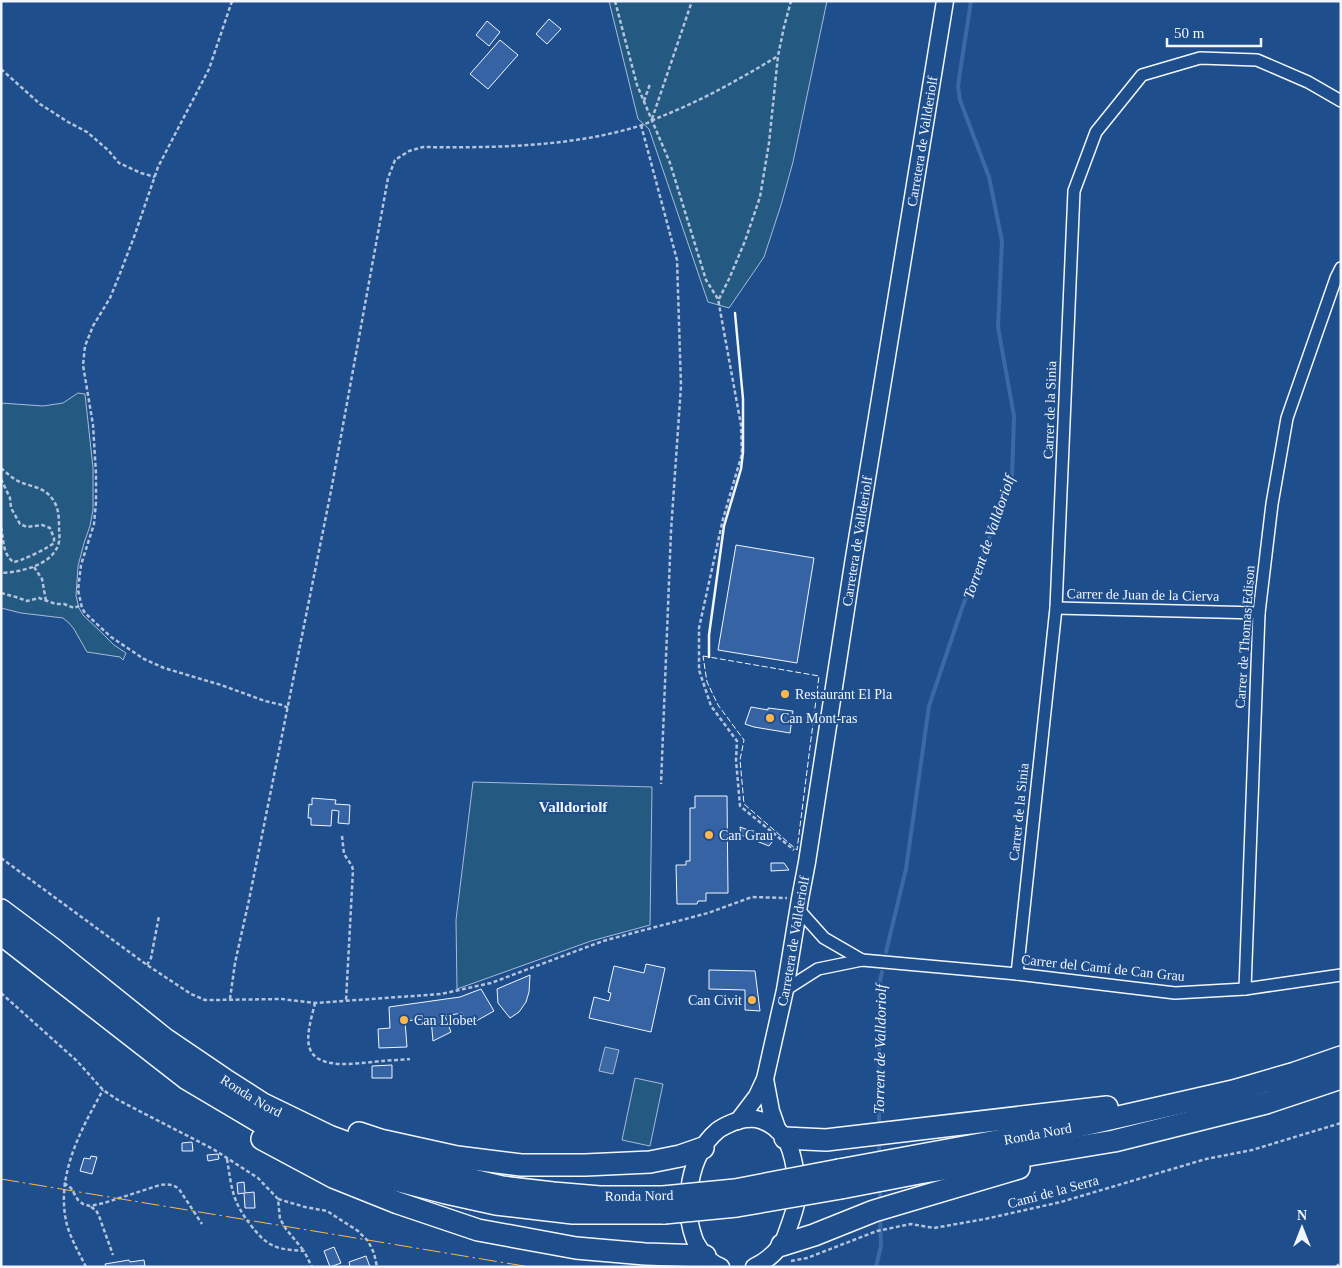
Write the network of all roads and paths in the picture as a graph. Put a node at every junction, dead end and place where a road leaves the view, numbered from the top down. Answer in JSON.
{"nodes":[{"id":1,"x":232,"y":1,"type":"edge"},
{"id":2,"x":614,"y":1,"type":"edge"},
{"id":3,"x":692,"y":1,"type":"edge"},
{"id":4,"x":791,"y":1,"type":"edge"},
{"id":5,"x":945,"y":1,"type":"edge"},
{"id":6,"x":778,"y":56,"type":"junction"},
{"id":7,"x":1,"y":69,"type":"edge"},
{"id":8,"x":650,"y":84,"type":"dead end"},
{"id":9,"x":1341,"y":101,"type":"edge"},
{"id":10,"x":644,"y":102,"type":"junction"},
{"id":11,"x":652,"y":120,"type":"junction"},
{"id":12,"x":641,"y":125,"type":"junction"},
{"id":13,"x":155,"y":177,"type":"junction"},
{"id":14,"x":1341,"y":268,"type":"edge"},
{"id":15,"x":718,"y":299,"type":"junction"},
{"id":16,"x":1,"y":468,"type":"edge"},
{"id":17,"x":1,"y":480,"type":"edge"},
{"id":18,"x":1,"y":527,"type":"edge"},
{"id":19,"x":34,"y":567,"type":"junction"},
{"id":20,"x":1,"y":573,"type":"edge"},
{"id":21,"x":1,"y":593,"type":"edge"},
{"id":22,"x":46,"y":601,"type":"junction"},
{"id":23,"x":81,"y":605,"type":"junction"},
{"id":24,"x":1056,"y":608,"type":"junction"},
{"id":25,"x":1259,"y":613,"type":"junction"},
{"id":26,"x":288,"y":708,"type":"junction"},
{"id":27,"x":661,"y":784,"type":"dead end"},
{"id":28,"x":342,"y":836,"type":"dead end"},
{"id":29,"x":1,"y":858,"type":"edge"},
{"id":30,"x":807,"y":862,"type":"junction"},
{"id":31,"x":799,"y":904,"type":"junction"},
{"id":32,"x":1,"y":910,"type":"edge"},
{"id":33,"x":159,"y":916,"type":"dead end"},
{"id":34,"x":1,"y":934,"type":"edge"},
{"id":35,"x":862,"y":960,"type":"junction"},
{"id":36,"x":147,"y":965,"type":"junction"},
{"id":37,"x":1017,"y":974,"type":"junction"},
{"id":38,"x":1341,"y":975,"type":"edge"},
{"id":39,"x":1245,"y":989,"type":"junction"},
{"id":40,"x":785,"y":990,"type":"junction"},
{"id":41,"x":1,"y":993,"type":"edge"},
{"id":42,"x":230,"y":999,"type":"junction"},
{"id":43,"x":346,"y":1001,"type":"junction"},
{"id":44,"x":315,"y":1003,"type":"junction"},
{"id":45,"x":1341,"y":1057,"type":"edge"},
{"id":46,"x":410,"y":1059,"type":"dead end"},
{"id":47,"x":1341,"y":1078,"type":"edge"},
{"id":48,"x":187,"y":1079,"type":"junction"},
{"id":49,"x":765,"y":1079,"type":"junction"},
{"id":50,"x":224,"y":1080,"type":"junction"},
{"id":51,"x":103,"y":1090,"type":"junction"},
{"id":52,"x":1196,"y":1098,"type":"junction"},
{"id":53,"x":738,"y":1121,"type":"junction"},
{"id":54,"x":1341,"y":1123,"type":"edge"},
{"id":55,"x":781,"y":1134,"type":"junction"},
{"id":56,"x":1114,"y":1141,"type":"junction"},
{"id":57,"x":703,"y":1148,"type":"junction"},
{"id":58,"x":227,"y":1159,"type":"junction"},
{"id":59,"x":840,"y":1179,"type":"junction"},
{"id":60,"x":64,"y":1183,"type":"junction"},
{"id":61,"x":278,"y":1199,"type":"junction"},
{"id":62,"x":664,"y":1205,"type":"junction"},
{"id":63,"x":90,"y":1206,"type":"junction"},
{"id":64,"x":202,"y":1224,"type":"dead end"},
{"id":65,"x":304,"y":1251,"type":"junction"},
{"id":66,"x":776,"y":1251,"type":"junction"},
{"id":67,"x":113,"y":1255,"type":"dead end"},
{"id":68,"x":1341,"y":1262,"type":"edge"},
{"id":69,"x":714,"y":1263,"type":"edge"},
{"id":70,"x":86,"y":1267,"type":"edge"},
{"id":71,"x":312,"y":1267,"type":"edge"},
{"id":72,"x":377,"y":1267,"type":"edge"},
{"id":73,"x":754,"y":1267,"type":"edge"},
{"id":74,"x":1336,"y":1267,"type":"edge"}],
"edges":[{"from":1,"to":13,"type":"path"},
{"from":2,"to":10,"type":"path"},
{"from":3,"to":11,"type":"path"},
{"from":4,"to":6,"type":"path"},
{"from":5,"to":30,"type":"street","name":"Carretera de Vallderiolf"},
{"from":6,"to":11,"type":"path"},
{"from":6,"to":15,"type":"path"},
{"from":7,"to":13,"type":"path"},
{"from":8,"to":10,"type":"path"},
{"from":9,"to":24,"type":"street","name":"Carrer de la Sinia"},
{"from":10,"to":11,"type":"path"},
{"from":11,"to":12,"type":"path"},
{"from":11,"to":15,"type":"path"},
{"from":12,"to":26,"type":"path"},
{"from":12,"to":27,"type":"path"},
{"from":13,"to":23,"type":"path"},
{"from":14,"to":25,"type":"street","name":"Carrer de Thomas Edison"},
{"from":15,"to":30,"type":"path"},
{"from":16,"to":19,"type":"path"},
{"from":17,"to":18,"type":"path"},
{"from":19,"to":20,"type":"path"},
{"from":19,"to":22,"type":"path"},
{"from":21,"to":22,"type":"path"},
{"from":22,"to":23,"type":"path"},
{"from":23,"to":26,"type":"path"},
{"from":24,"to":25,"type":"street","name":"Carrer de Juan de la Cierva"},
{"from":24,"to":37,"type":"street","name":"Carrer de la Sinia"},
{"from":25,"to":39,"type":"street","name":"Carrer de Thomas Edison"},
{"from":26,"to":42,"type":"path"},
{"from":28,"to":43,"type":"path"},
{"from":29,"to":36,"type":"path"},
{"from":30,"to":31,"type":"street","name":"Carretera de Vallderiolf"},
{"from":31,"to":35,"type":"street","name":"Carrer del Camí de Can Grau"},
{"from":31,"to":40,"type":"street","name":"Carretera de Vallderiolf"},
{"from":31,"to":43,"type":"path"},
{"from":32,"to":50,"type":"highway","name":"Ronda Nord"},
{"from":33,"to":36,"type":"path"},
{"from":34,"to":48,"type":"highway","name":"Ronda Nord"},
{"from":35,"to":37,"type":"street","name":"Carrer del Camí de Can Grau"},
{"from":35,"to":40,"type":"street","name":"Carrer del Camí de Can Grau"},
{"from":36,"to":42,"type":"path"},
{"from":37,"to":39,"type":"street","name":"Carrer del Camí de Can Grau"},
{"from":38,"to":39,"type":"street","name":"Carrer del Camí de Can Grau"},
{"from":40,"to":49,"type":"street","name":"Carretera de Vallderiolf"},
{"from":41,"to":51,"type":"path"},
{"from":42,"to":44,"type":"path"},
{"from":43,"to":44,"type":"path"},
{"from":44,"to":46,"type":"path"},
{"from":45,"to":52,"type":"highway","name":"Ronda Nord"},
{"from":47,"to":56,"type":"highway","name":"Ronda Nord"},
{"from":48,"to":62,"type":"highway","name":"Ronda Nord"},
{"from":48,"to":69,"type":"highway"},
{"from":49,"to":53,"type":"street","name":"Carretera de Vallderiolf"},
{"from":49,"to":55,"type":"street","name":"Carretera de Vallderiolf"},
{"from":50,"to":57,"type":"highway"},
{"from":50,"to":62,"type":"highway","name":"Ronda Nord"},
{"from":51,"to":58,"type":"path"},
{"from":51,"to":60,"type":"path"},
{"from":52,"to":55,"type":"highway"},
{"from":52,"to":59,"type":"highway","name":"Ronda Nord"},
{"from":53,"to":55,"type":"street"},
{"from":53,"to":57,"type":"street"},
{"from":54,"to":66,"type":"path","name":"Camí de la Serra"},
{"from":55,"to":66,"type":"street","name":"Carretera de Vallderiolf"},
{"from":56,"to":59,"type":"highway","name":"Ronda Nord"},
{"from":56,"to":66,"type":"highway"},
{"from":57,"to":69,"type":"street"},
{"from":58,"to":61,"type":"path"},
{"from":58,"to":65,"type":"path"},
{"from":59,"to":62,"type":"highway","name":"Ronda Nord","bridge":true},
{"from":60,"to":63,"type":"path"},
{"from":60,"to":70,"type":"path"},
{"from":61,"to":65,"type":"path"},
{"from":61,"to":72,"type":"path"},
{"from":63,"to":64,"type":"path"},
{"from":63,"to":67,"type":"path"},
{"from":65,"to":71,"type":"path"},
{"from":66,"to":73,"type":"street"},
{"from":68,"to":74,"type":"path"}]}
